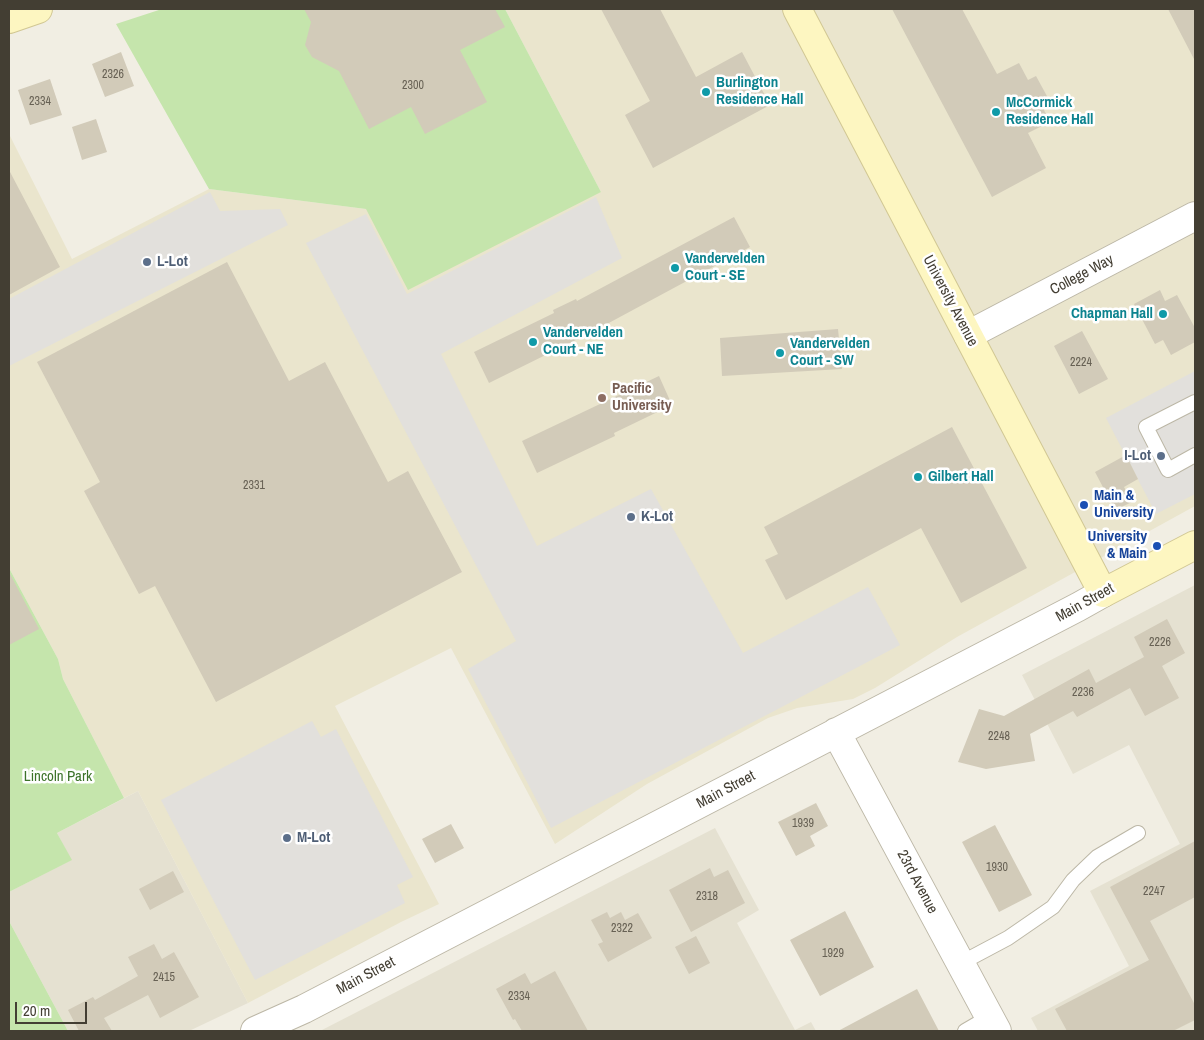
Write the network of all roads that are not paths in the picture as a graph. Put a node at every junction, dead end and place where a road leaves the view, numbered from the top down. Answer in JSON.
{"nodes":[{"id":1,"x":38,"y":9,"type":"edge"},
{"id":2,"x":797,"y":9,"type":"edge"},
{"id":3,"x":9,"y":19,"type":"edge"},
{"id":4,"x":1195,"y":216,"type":"edge"},
{"id":5,"x":968,"y":335,"type":"junction"},
{"id":6,"x":1195,"y":402,"type":"edge"},
{"id":7,"x":1195,"y":455,"type":"edge"},
{"id":8,"x":1195,"y":544,"type":"edge"},
{"id":9,"x":1103,"y":592,"type":"junction"},
{"id":10,"x":836,"y":732,"type":"junction"},
{"id":11,"x":1138,"y":833,"type":"dead end"},
{"id":12,"x":961,"y":963,"type":"junction"},
{"id":13,"x":993,"y":1024,"type":"edge"},
{"id":14,"x":255,"y":1031,"type":"edge"},
{"id":15,"x":964,"y":1031,"type":"edge"}],
"edges":[{"from":1,"to":3,"type":"street"},
{"from":2,"to":5,"type":"street","name":"University Avenue"},
{"from":4,"to":5,"type":"street","name":"College Way"},
{"from":5,"to":9,"type":"street","name":"University Avenue"},
{"from":6,"to":7,"type":"lane"},
{"from":8,"to":9,"type":"street","name":"Main Street"},
{"from":9,"to":10,"type":"street","name":"Main Street"},
{"from":10,"to":12,"type":"street","name":"23rd Avenue"},
{"from":10,"to":14,"type":"street","name":"Main Street"},
{"from":11,"to":12,"type":"lane"},
{"from":12,"to":13,"type":"street","name":"23rd Avenue"},
{"from":13,"to":15,"type":"lane"}]}
